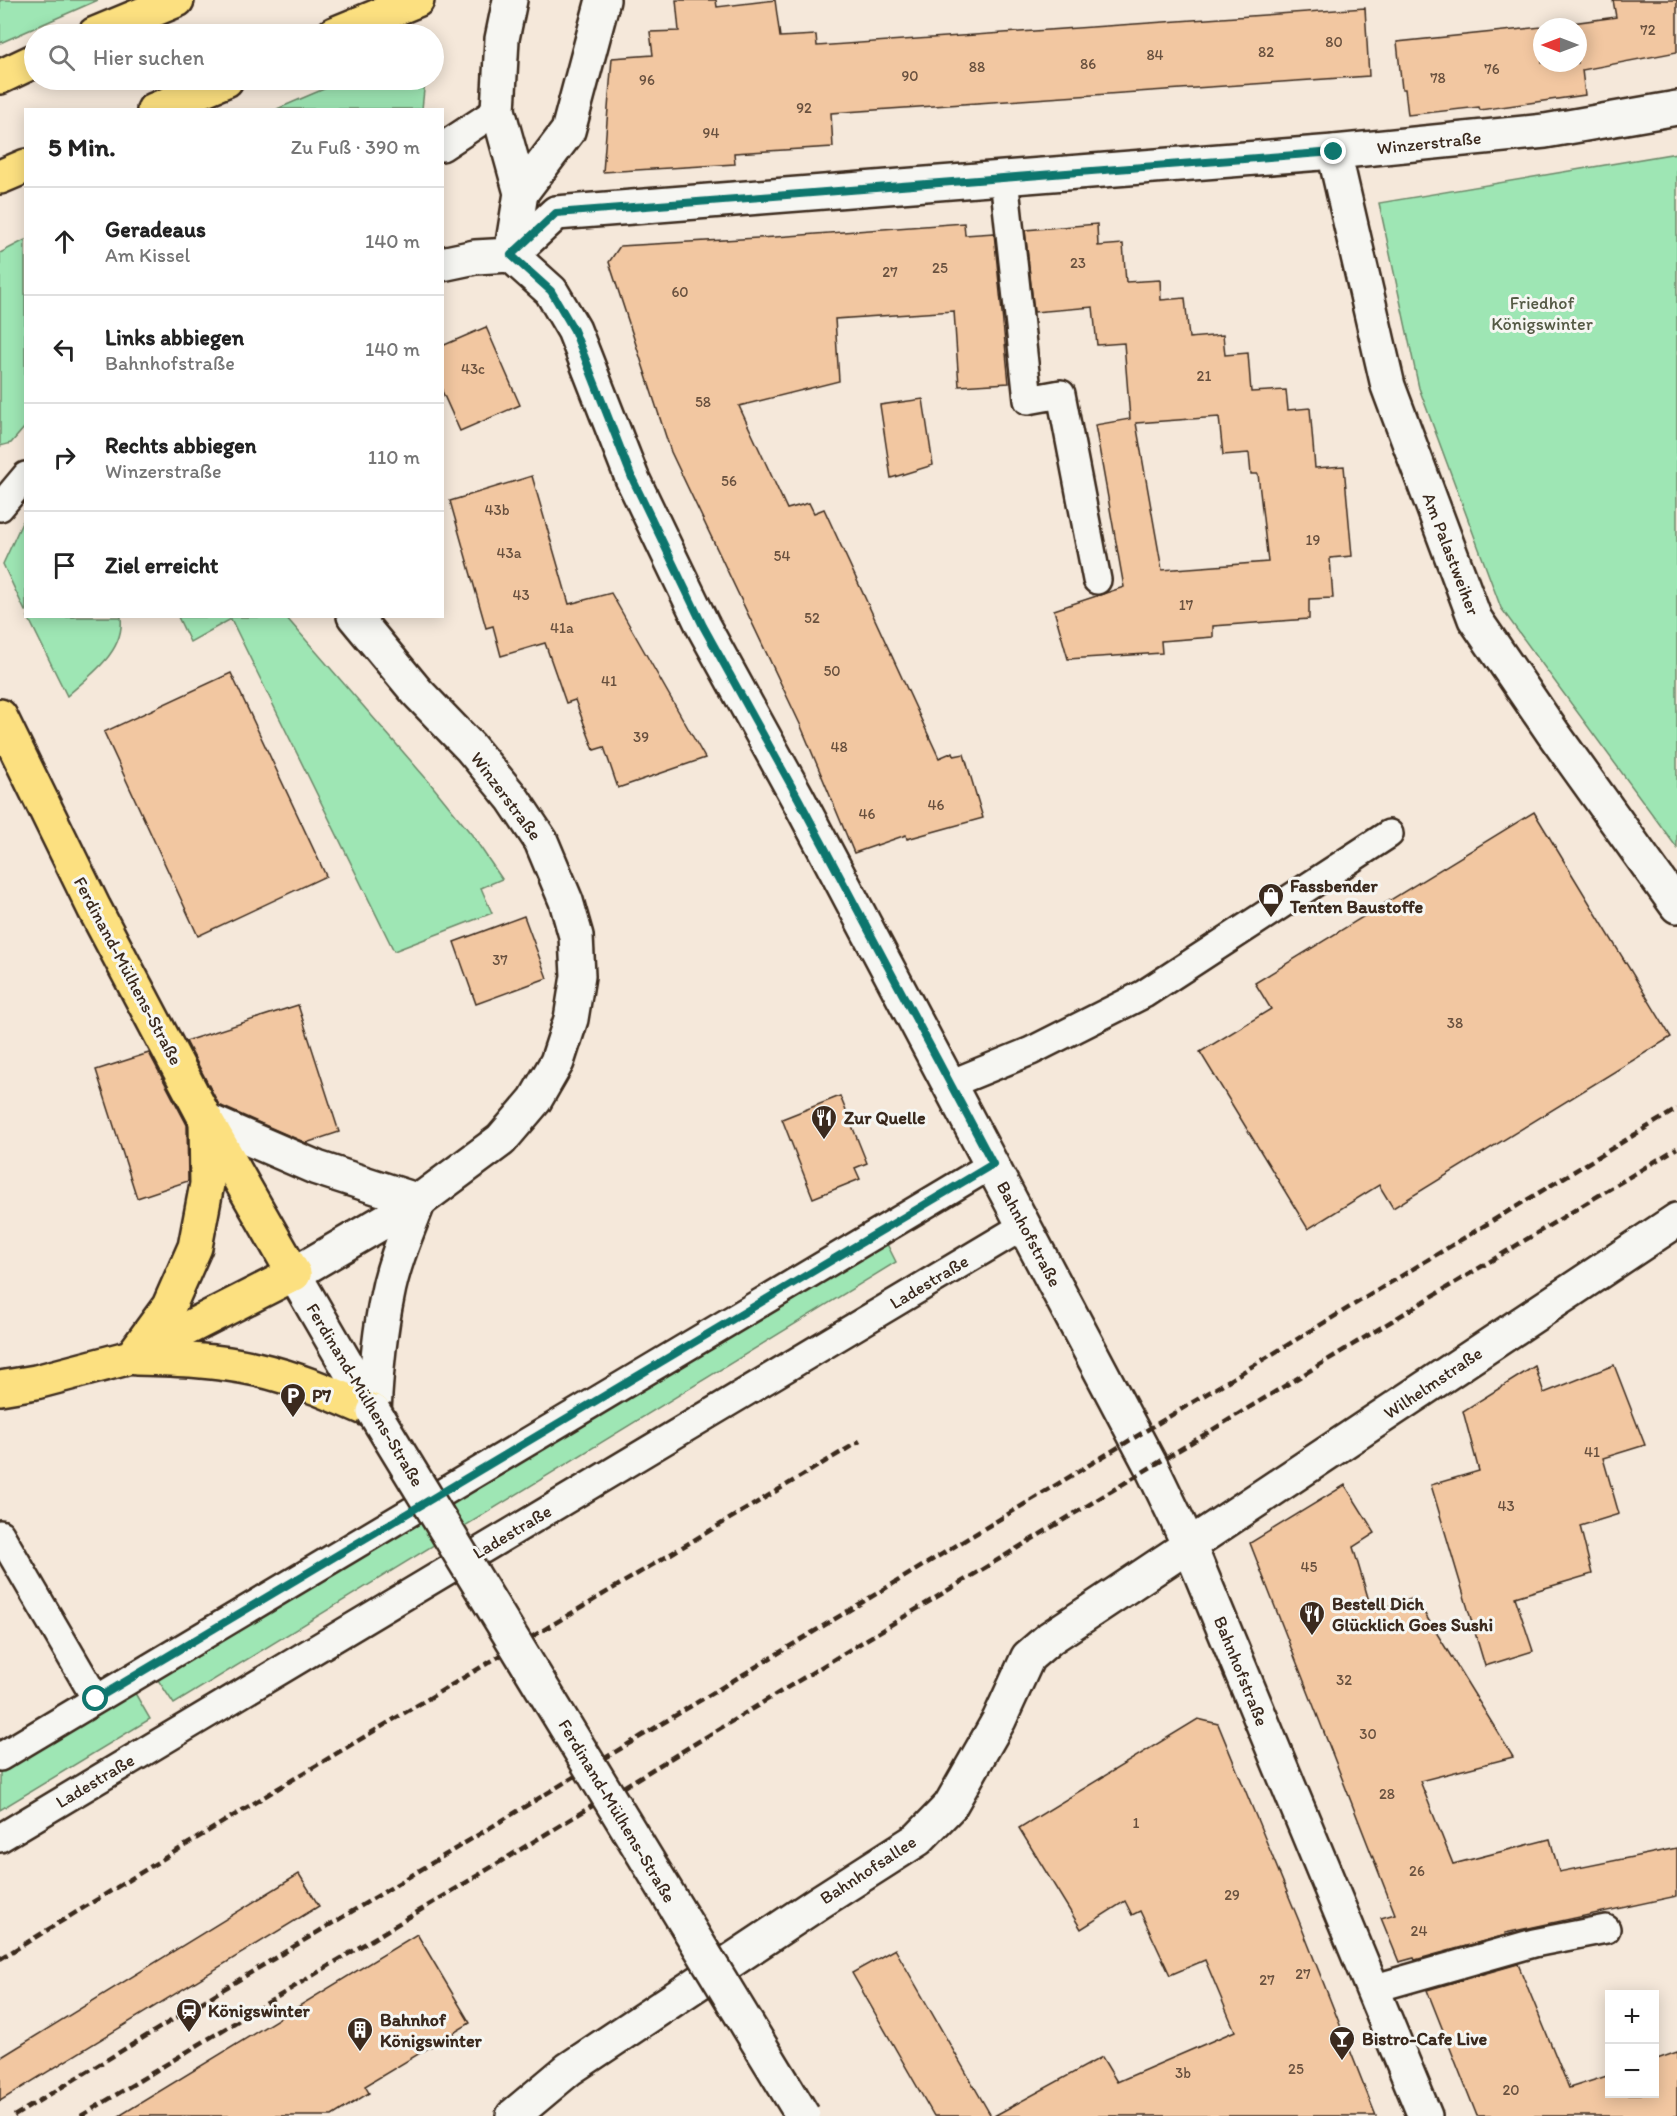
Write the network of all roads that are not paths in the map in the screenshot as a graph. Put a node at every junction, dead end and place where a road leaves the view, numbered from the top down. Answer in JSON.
{"nodes":[{"id":1,"x":177,"y":0,"type":"edge"},
{"id":2,"x":417,"y":0,"type":"edge"},
{"id":3,"x":510,"y":0,"type":"edge"},
{"id":4,"x":603,"y":0,"type":"edge"},
{"id":5,"x":119,"y":24,"type":"edge"},
{"id":6,"x":358,"y":24,"type":"edge"},
{"id":7,"x":24,"y":66,"type":"edge"},
{"id":8,"x":0,"y":77,"type":"edge"},
{"id":9,"x":202,"y":90,"type":"edge"},
{"id":10,"x":159,"y":108,"type":"edge"},
{"id":11,"x":1677,"y":108,"type":"edge"},
{"id":12,"x":498,"y":110,"type":"junction"},
{"id":13,"x":444,"y":146,"type":"edge"},
{"id":14,"x":1334,"y":152,"type":"junction"},
{"id":15,"x":24,"y":167,"type":"edge"},
{"id":16,"x":0,"y":177,"type":"edge"},
{"id":17,"x":1004,"y":178,"type":"junction"},
{"id":18,"x":521,"y":193,"type":"junction"},
{"id":19,"x":511,"y":255,"type":"junction"},
{"id":20,"x":444,"y":264,"type":"edge"},
{"id":21,"x":24,"y":478,"type":"edge"},
{"id":22,"x":0,"y":507,"type":"edge"},
{"id":23,"x":1097,"y":580,"type":"dead end"},
{"id":24,"x":356,"y":618,"type":"edge"},
{"id":25,"x":0,"y":716,"type":"edge"},
{"id":26,"x":1389,"y":834,"type":"dead end"},
{"id":27,"x":1677,"y":906,"type":"edge"},
{"id":28,"x":950,"y":1084,"type":"junction"},
{"id":29,"x":207,"y":1120,"type":"junction"},
{"id":30,"x":993,"y":1164,"type":"junction"},
{"id":31,"x":419,"y":1201,"type":"junction"},
{"id":32,"x":1677,"y":1220,"type":"edge"},
{"id":33,"x":1025,"y":1226,"type":"junction"},
{"id":34,"x":294,"y":1274,"type":"junction"},
{"id":35,"x":131,"y":1358,"type":"junction"},
{"id":36,"x":0,"y":1388,"type":"edge"},
{"id":37,"x":374,"y":1412,"type":"junction"},
{"id":38,"x":0,"y":1534,"type":"edge"},
{"id":39,"x":1184,"y":1534,"type":"junction"},
{"id":40,"x":96,"y":1699,"type":"junction"},
{"id":41,"x":0,"y":1757,"type":"edge"},
{"id":42,"x":0,"y":1838,"type":"edge"},
{"id":43,"x":1606,"y":1929,"type":"dead end"},
{"id":44,"x":1372,"y":1989,"type":"junction"},
{"id":45,"x":513,"y":2116,"type":"edge"},
{"id":46,"x":803,"y":2116,"type":"edge"},
{"id":47,"x":1425,"y":2116,"type":"edge"}],
"edges":[{"from":1,"to":5,"type":"main road"},
{"from":2,"to":6,"type":"main road"},
{"from":3,"to":12,"type":"street"},
{"from":4,"to":18,"type":"street"},
{"from":7,"to":8,"type":"main road"},
{"from":9,"to":10,"type":"main road"},
{"from":11,"to":14,"type":"street","name":"Winzerstraße"},
{"from":12,"to":13,"type":"lane"},
{"from":12,"to":18,"type":"street"},
{"from":14,"to":17,"type":"street","name":"Winzerstraße"},
{"from":14,"to":27,"type":"street","name":"Am Palastweiher"},
{"from":15,"to":16,"type":"main road"},
{"from":17,"to":19,"type":"street","name":"Winzerstraße"},
{"from":17,"to":23,"type":"lane"},
{"from":18,"to":19,"type":"street"},
{"from":19,"to":20,"type":"street"},
{"from":19,"to":28,"type":"street","name":"Bahnhofstraße"},
{"from":21,"to":22,"type":"lane"},
{"from":24,"to":31,"type":"street","name":"Winzerstraße"},
{"from":25,"to":29,"type":"main road","name":"Ferdinand-Mülhens-Straße"},
{"from":26,"to":28,"type":"lane"},
{"from":28,"to":30,"type":"street","name":"Bahnhofstraße"},
{"from":29,"to":31,"type":"street"},
{"from":29,"to":34,"type":"main road","name":"Ferdinand-Mülhens-Straße"},
{"from":29,"to":35,"type":"main road"},
{"from":30,"to":33,"type":"street","name":"Bahnhofstraße"},
{"from":30,"to":40,"type":"lane"},
{"from":31,"to":34,"type":"street","name":"Winzerstraße"},
{"from":31,"to":37,"type":"street"},
{"from":32,"to":39,"type":"street","name":"Wilhelmstraße"},
{"from":33,"to":39,"type":"street","name":"Bahnhofstraße"},
{"from":33,"to":42,"type":"lane","name":"Ladestraße"},
{"from":34,"to":35,"type":"main road"},
{"from":34,"to":37,"type":"street","name":"Ferdinand-Mülhens-Straße"},
{"from":35,"to":36,"type":"main road"},
{"from":35,"to":37,"type":"main road"},
{"from":37,"to":46,"type":"street","name":"Ferdinand-Mülhens-Straße","bridge":true},
{"from":38,"to":40,"type":"lane"},
{"from":39,"to":44,"type":"street","name":"Bahnhofstraße"},
{"from":39,"to":45,"type":"street","name":"Bahnhofsallee"},
{"from":40,"to":41,"type":"lane"},
{"from":43,"to":44,"type":"lane"},
{"from":44,"to":47,"type":"street","name":"Bahnhofstraße"}]}
